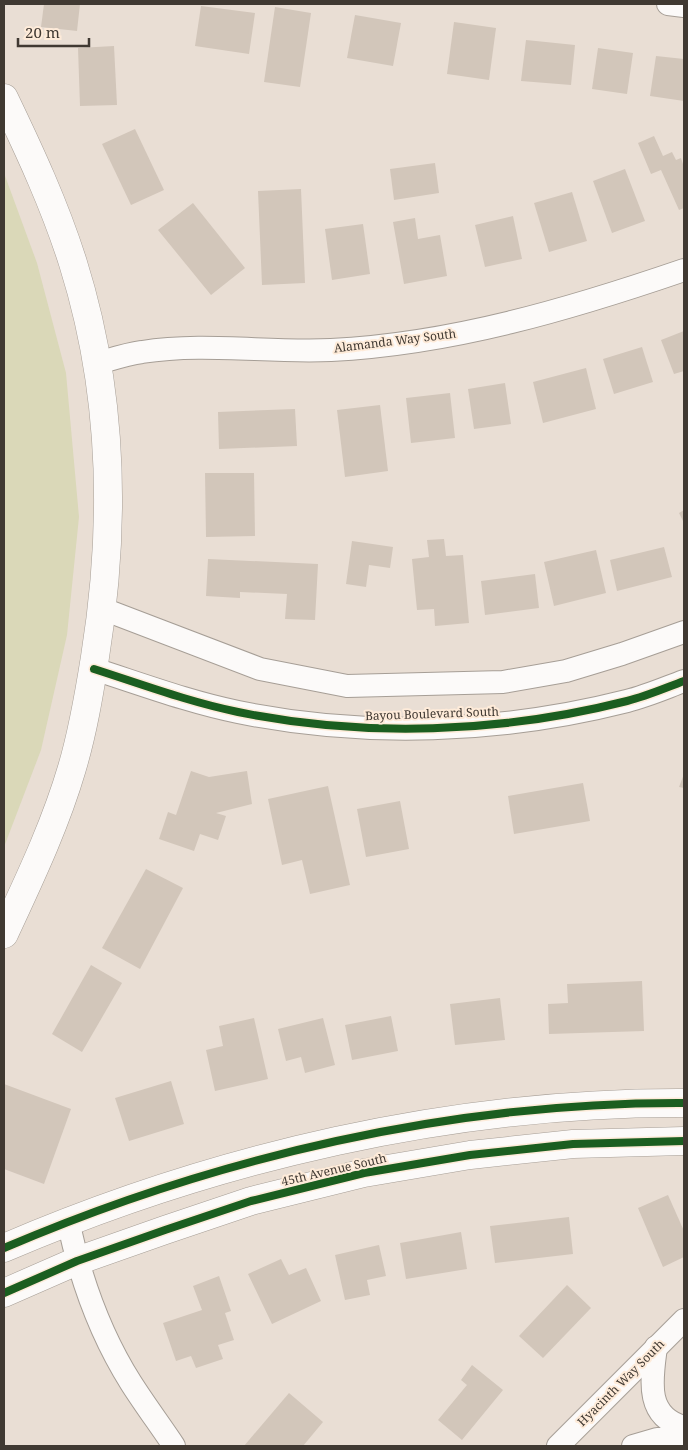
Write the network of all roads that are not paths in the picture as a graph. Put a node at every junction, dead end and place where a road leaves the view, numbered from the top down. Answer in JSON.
{"nodes":[{"id":1,"x":668,"y":4,"type":"edge"},
{"id":2,"x":684,"y":6,"type":"edge"},
{"id":3,"x":4,"y":98,"type":"edge"},
{"id":4,"x":684,"y":270,"type":"edge"},
{"id":5,"x":98,"y":363,"type":"junction"},
{"id":6,"x":103,"y":609,"type":"junction"},
{"id":7,"x":684,"y":632,"type":"edge"},
{"id":8,"x":94,"y":669,"type":"junction"},
{"id":9,"x":684,"y":681,"type":"edge"},
{"id":10,"x":4,"y":934,"type":"edge"},
{"id":11,"x":684,"y":1103,"type":"edge"},
{"id":12,"x":684,"y":1141,"type":"edge"},
{"id":13,"x":68,"y":1221,"type":"junction"},
{"id":14,"x":4,"y":1248,"type":"edge"},
{"id":15,"x":77,"y":1261,"type":"junction"},
{"id":16,"x":4,"y":1293,"type":"edge"},
{"id":17,"x":684,"y":1320,"type":"edge"},
{"id":18,"x":656,"y":1347,"type":"junction"},
{"id":19,"x":684,"y":1427,"type":"edge"},
{"id":20,"x":684,"y":1439,"type":"edge"},
{"id":21,"x":174,"y":1446,"type":"edge"},
{"id":22,"x":558,"y":1446,"type":"edge"},
{"id":23,"x":633,"y":1446,"type":"edge"}],
"edges":[{"from":1,"to":2,"type":"street"},
{"from":3,"to":5,"type":"street"},
{"from":4,"to":5,"type":"street","name":"Alamanda Way South"},
{"from":5,"to":6,"type":"street"},
{"from":6,"to":7,"type":"street"},
{"from":6,"to":8,"type":"street"},
{"from":8,"to":9,"type":"street","name":"Bayou Boulevard South"},
{"from":8,"to":10,"type":"street"},
{"from":11,"to":13,"type":"street","name":"45th Avenue South"},
{"from":12,"to":15,"type":"street","name":"45th Avenue South"},
{"from":13,"to":14,"type":"street","name":"45th Avenue South"},
{"from":13,"to":15,"type":"street"},
{"from":15,"to":16,"type":"street","name":"45th Avenue South"},
{"from":15,"to":21,"type":"street"},
{"from":17,"to":18,"type":"street","name":"Hyacinth Way South"},
{"from":18,"to":19,"type":"street"},
{"from":18,"to":22,"type":"street","name":"Hyacinth Way South"},
{"from":20,"to":23,"type":"street"}]}
